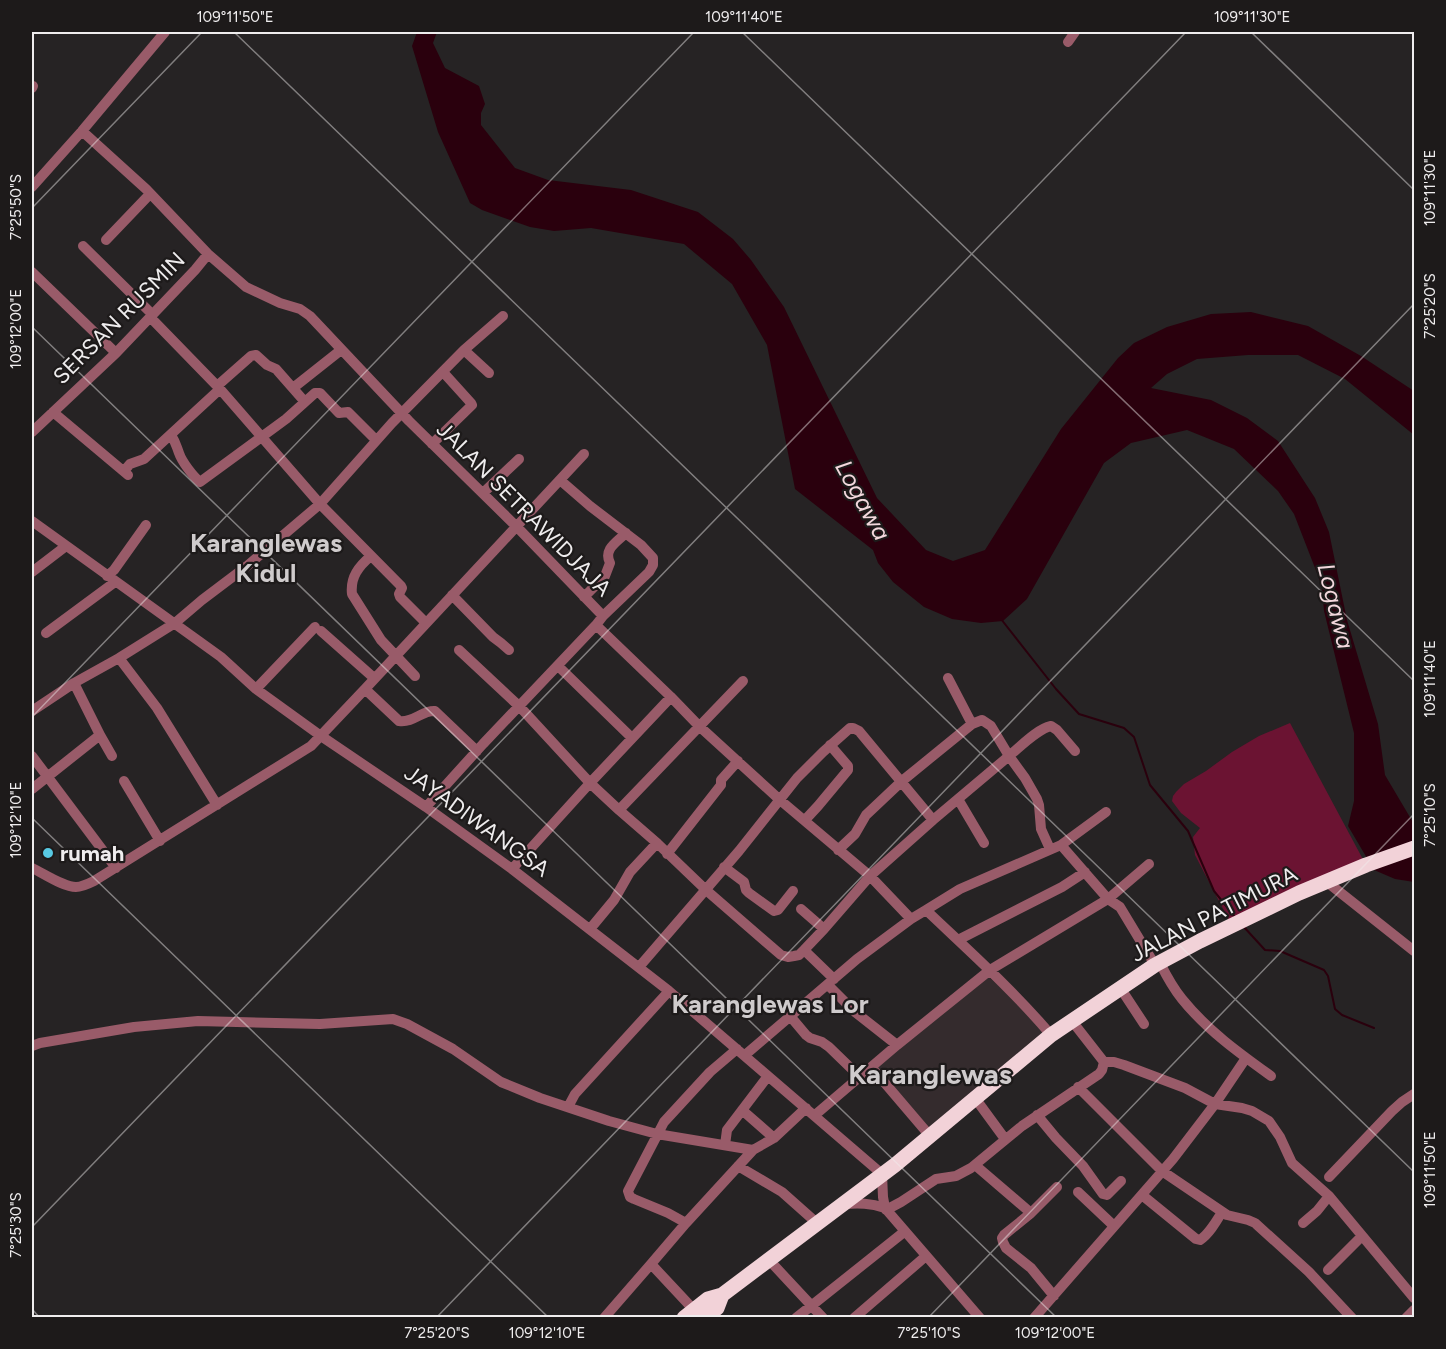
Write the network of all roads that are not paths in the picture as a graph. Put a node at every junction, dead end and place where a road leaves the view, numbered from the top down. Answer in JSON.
{"nodes":[{"id":1,"x":165,"y":32,"type":"edge"},
{"id":2,"x":1075,"y":32,"type":"edge"},
{"id":3,"x":1068,"y":42,"type":"dead end"},
{"id":4,"x":82,"y":130,"type":"junction"},
{"id":5,"x":32,"y":187,"type":"edge"},
{"id":6,"x":150,"y":194,"type":"junction"},
{"id":7,"x":106,"y":240,"type":"dead end"},
{"id":8,"x":82,"y":246,"type":"dead end"},
{"id":9,"x":208,"y":254,"type":"junction"},
{"id":10,"x":32,"y":272,"type":"edge"},
{"id":11,"x":152,"y":316,"type":"junction"},
{"id":12,"x":503,"y":316,"type":"dead end"},
{"id":13,"x":341,"y":350,"type":"junction"},
{"id":14,"x":464,"y":350,"type":"junction"},
{"id":15,"x":116,"y":353,"type":"junction"},
{"id":16,"x":442,"y":372,"type":"junction"},
{"id":17,"x":489,"y":373,"type":"dead end"},
{"id":18,"x":219,"y":388,"type":"junction"},
{"id":19,"x":294,"y":388,"type":"junction"},
{"id":20,"x":304,"y":402,"type":"junction"},
{"id":21,"x":53,"y":412,"type":"junction"},
{"id":22,"x":402,"y":413,"type":"junction"},
{"id":23,"x":32,"y":432,"type":"edge"},
{"id":24,"x":171,"y":435,"type":"junction"},
{"id":25,"x":263,"y":437,"type":"junction"},
{"id":26,"x":376,"y":440,"type":"junction"},
{"id":27,"x":432,"y":444,"type":"junction"},
{"id":28,"x":584,"y":454,"type":"dead end"},
{"id":29,"x":519,"y":459,"type":"dead end"},
{"id":30,"x":560,"y":480,"type":"junction"},
{"id":31,"x":483,"y":493,"type":"junction"},
{"id":32,"x":320,"y":504,"type":"junction"},
{"id":33,"x":32,"y":521,"type":"edge"},
{"id":34,"x":147,"y":525,"type":"dead end"},
{"id":35,"x":517,"y":527,"type":"junction"},
{"id":36,"x":626,"y":533,"type":"junction"},
{"id":37,"x":66,"y":546,"type":"junction"},
{"id":38,"x":371,"y":556,"type":"junction"},
{"id":39,"x":32,"y":572,"type":"edge"},
{"id":40,"x":111,"y":579,"type":"junction"},
{"id":41,"x":452,"y":595,"type":"junction"},
{"id":42,"x":584,"y":597,"type":"junction"},
{"id":43,"x":603,"y":616,"type":"junction"},
{"id":44,"x":175,"y":623,"type":"junction"},
{"id":45,"x":426,"y":623,"type":"junction"},
{"id":46,"x":596,"y":625,"type":"junction"},
{"id":47,"x":46,"y":633,"type":"dead end"},
{"id":48,"x":459,"y":650,"type":"dead end"},
{"id":49,"x":509,"y":650,"type":"dead end"},
{"id":50,"x":395,"y":656,"type":"junction"},
{"id":51,"x":119,"y":658,"type":"junction"},
{"id":52,"x":558,"y":666,"type":"junction"},
{"id":53,"x":415,"y":676,"type":"dead end"},
{"id":54,"x":374,"y":678,"type":"junction"},
{"id":55,"x":948,"y":678,"type":"dead end"},
{"id":56,"x":742,"y":681,"type":"dead end"},
{"id":57,"x":74,"y":683,"type":"junction"},
{"id":58,"x":256,"y":689,"type":"junction"},
{"id":59,"x":365,"y":690,"type":"junction"},
{"id":60,"x":671,"y":697,"type":"junction"},
{"id":61,"x":519,"y":707,"type":"junction"},
{"id":62,"x":32,"y":711,"type":"edge"},
{"id":63,"x":972,"y":724,"type":"junction"},
{"id":64,"x":699,"y":726,"type":"junction"},
{"id":65,"x":100,"y":735,"type":"junction"},
{"id":66,"x":321,"y":736,"type":"junction"},
{"id":67,"x":632,"y":738,"type":"junction"},
{"id":68,"x":830,"y":745,"type":"junction"},
{"id":69,"x":477,"y":751,"type":"junction"},
{"id":70,"x":1075,"y":751,"type":"dead end"},
{"id":71,"x":32,"y":756,"type":"edge"},
{"id":72,"x":112,"y":756,"type":"dead end"},
{"id":73,"x":1009,"y":756,"type":"junction"},
{"id":74,"x":738,"y":761,"type":"junction"},
{"id":75,"x":47,"y":776,"type":"junction"},
{"id":76,"x":902,"y":781,"type":"junction"},
{"id":77,"x":124,"y":782,"type":"dead end"},
{"id":78,"x":590,"y":783,"type":"junction"},
{"id":79,"x":32,"y":789,"type":"edge"},
{"id":80,"x":958,"y":799,"type":"junction"},
{"id":81,"x":780,"y":800,"type":"junction"},
{"id":82,"x":217,"y":805,"type":"junction"},
{"id":83,"x":426,"y":807,"type":"junction"},
{"id":84,"x":618,"y":810,"type":"junction"},
{"id":85,"x":1106,"y":812,"type":"dead end"},
{"id":86,"x":805,"y":820,"type":"junction"},
{"id":87,"x":933,"y":820,"type":"junction"},
{"id":88,"x":160,"y":841,"type":"junction"},
{"id":89,"x":657,"y":843,"type":"junction"},
{"id":90,"x":984,"y":843,"type":"dead end"},
{"id":91,"x":1055,"y":847,"type":"junction"},
{"id":92,"x":1414,"y":848,"type":"edge"},
{"id":93,"x":838,"y":850,"type":"junction"},
{"id":94,"x":667,"y":854,"type":"junction"},
{"id":95,"x":1149,"y":864,"type":"dead end"},
{"id":96,"x":724,"y":867,"type":"junction"},
{"id":97,"x":32,"y":868,"type":"edge"},
{"id":98,"x":116,"y":868,"type":"junction"},
{"id":99,"x":512,"y":869,"type":"junction"},
{"id":100,"x":1084,"y":872,"type":"junction"},
{"id":101,"x":870,"y":876,"type":"junction"},
{"id":102,"x":1327,"y":882,"type":"junction"},
{"id":103,"x":706,"y":890,"type":"junction"},
{"id":104,"x":793,"y":891,"type":"dead end"},
{"id":105,"x":1108,"y":898,"type":"junction"},
{"id":106,"x":801,"y":909,"type":"dead end"},
{"id":107,"x":926,"y":910,"type":"junction"},
{"id":108,"x":911,"y":919,"type":"junction"},
{"id":109,"x":590,"y":929,"type":"junction"},
{"id":110,"x":824,"y":929,"type":"junction"},
{"id":111,"x":958,"y":940,"type":"junction"},
{"id":112,"x":804,"y":950,"type":"junction"},
{"id":113,"x":1414,"y":951,"type":"edge"},
{"id":114,"x":1157,"y":964,"type":"junction"},
{"id":115,"x":639,"y":967,"type":"junction"},
{"id":116,"x":990,"y":970,"type":"junction"},
{"id":117,"x":831,"y":982,"type":"junction"},
{"id":118,"x":1121,"y":989,"type":"junction"},
{"id":119,"x":669,"y":991,"type":"junction"},
{"id":120,"x":790,"y":1016,"type":"junction"},
{"id":121,"x":1072,"y":1021,"type":"junction"},
{"id":122,"x":1144,"y":1024,"type":"dead end"},
{"id":123,"x":1051,"y":1035,"type":"junction"},
{"id":124,"x":897,"y":1045,"type":"junction"},
{"id":125,"x":32,"y":1046,"type":"edge"},
{"id":126,"x":741,"y":1052,"type":"junction"},
{"id":127,"x":1246,"y":1058,"type":"junction"},
{"id":128,"x":1104,"y":1062,"type":"junction"},
{"id":129,"x":872,"y":1068,"type":"junction"},
{"id":130,"x":768,"y":1076,"type":"junction"},
{"id":131,"x":1271,"y":1076,"type":"dead end"},
{"id":132,"x":860,"y":1077,"type":"junction"},
{"id":133,"x":1078,"y":1087,"type":"junction"},
{"id":134,"x":1414,"y":1094,"type":"edge"},
{"id":135,"x":975,"y":1098,"type":"junction"},
{"id":136,"x":1215,"y":1104,"type":"junction"},
{"id":137,"x":568,"y":1107,"type":"junction"},
{"id":138,"x":742,"y":1110,"type":"junction"},
{"id":139,"x":810,"y":1112,"type":"junction"},
{"id":140,"x":1037,"y":1115,"type":"junction"},
{"id":141,"x":659,"y":1130,"type":"junction"},
{"id":142,"x":930,"y":1136,"type":"junction"},
{"id":143,"x":774,"y":1138,"type":"junction"},
{"id":144,"x":1005,"y":1139,"type":"junction"},
{"id":145,"x":725,"y":1145,"type":"junction"},
{"id":146,"x":753,"y":1150,"type":"junction"},
{"id":147,"x":975,"y":1165,"type":"junction"},
{"id":148,"x":738,"y":1166,"type":"junction"},
{"id":149,"x":889,"y":1170,"type":"junction"},
{"id":150,"x":1162,"y":1171,"type":"junction"},
{"id":151,"x":1329,"y":1177,"type":"dead end"},
{"id":152,"x":1121,"y":1181,"type":"dead end"},
{"id":153,"x":1057,"y":1187,"type":"dead end"},
{"id":154,"x":1078,"y":1192,"type":"dead end"},
{"id":155,"x":1142,"y":1195,"type":"junction"},
{"id":156,"x":1329,"y":1196,"type":"junction"},
{"id":157,"x":842,"y":1204,"type":"junction"},
{"id":158,"x":885,"y":1209,"type":"junction"},
{"id":159,"x":1222,"y":1212,"type":"junction"},
{"id":160,"x":1031,"y":1213,"type":"junction"},
{"id":161,"x":686,"y":1223,"type":"junction"},
{"id":162,"x":1303,"y":1223,"type":"dead end"},
{"id":163,"x":818,"y":1224,"type":"junction"},
{"id":164,"x":1114,"y":1226,"type":"junction"},
{"id":165,"x":904,"y":1232,"type":"junction"},
{"id":166,"x":1362,"y":1236,"type":"junction"},
{"id":167,"x":926,"y":1256,"type":"junction"},
{"id":168,"x":769,"y":1260,"type":"junction"},
{"id":169,"x":651,"y":1264,"type":"junction"},
{"id":170,"x":1328,"y":1270,"type":"dead end"},
{"id":171,"x":1054,"y":1296,"type":"junction"},
{"id":172,"x":1414,"y":1298,"type":"edge"},
{"id":173,"x":811,"y":1305,"type":"junction"},
{"id":174,"x":1414,"y":1310,"type":"edge"},
{"id":175,"x":694,"y":1315,"type":"edge"},
{"id":176,"x":604,"y":1317,"type":"edge"},
{"id":177,"x":796,"y":1317,"type":"edge"},
{"id":178,"x":823,"y":1317,"type":"edge"},
{"id":179,"x":854,"y":1317,"type":"edge"},
{"id":180,"x":980,"y":1317,"type":"edge"},
{"id":181,"x":1034,"y":1317,"type":"edge"},
{"id":182,"x":1352,"y":1317,"type":"edge"},
{"id":183,"x":1406,"y":1317,"type":"edge"}],
"edges":[{"from":1,"to":4,"type":"street"},
{"from":2,"to":3,"type":"street"},
{"from":4,"to":5,"type":"street"},
{"from":4,"to":6,"type":"street","name":"JALAN SETRAWIDJAJA"},
{"from":6,"to":7,"type":"street"},
{"from":6,"to":9,"type":"street","name":"JALAN SETRAWIDJAJA"},
{"from":8,"to":11,"type":"street"},
{"from":9,"to":11,"type":"street","name":"SERSAN RUSMIN"},
{"from":9,"to":13,"type":"street","name":"JALAN SETRAWIDJAJA"},
{"from":10,"to":15,"type":"street"},
{"from":11,"to":15,"type":"street","name":"SERSAN RUSMIN"},
{"from":11,"to":18,"type":"street"},
{"from":12,"to":14,"type":"street"},
{"from":13,"to":19,"type":"street"},
{"from":13,"to":22,"type":"street","name":"JALAN SETRAWIDJAJA"},
{"from":14,"to":16,"type":"street"},
{"from":14,"to":17,"type":"street"},
{"from":15,"to":21,"type":"street","name":"SERSAN RUSMIN"},
{"from":16,"to":22,"type":"street"},
{"from":16,"to":27,"type":"street"},
{"from":18,"to":19,"type":"street"},
{"from":18,"to":24,"type":"street"},
{"from":18,"to":25,"type":"street"},
{"from":19,"to":20,"type":"street"},
{"from":20,"to":25,"type":"street"},
{"from":20,"to":26,"type":"street"},
{"from":21,"to":23,"type":"street","name":"SERSAN RUSMIN"},
{"from":21,"to":24,"type":"street"},
{"from":22,"to":26,"type":"street"},
{"from":22,"to":27,"type":"street","name":"JALAN SETRAWIDJAJA"},
{"from":24,"to":25,"type":"street"},
{"from":25,"to":32,"type":"street"},
{"from":26,"to":32,"type":"street"},
{"from":27,"to":31,"type":"street","name":"JALAN SETRAWIDJAJA"},
{"from":28,"to":30,"type":"street"},
{"from":29,"to":31,"type":"street"},
{"from":30,"to":35,"type":"street"},
{"from":30,"to":36,"type":"street"},
{"from":31,"to":35,"type":"street","name":"JALAN SETRAWIDJAJA"},
{"from":32,"to":38,"type":"street"},
{"from":32,"to":44,"type":"street"},
{"from":33,"to":37,"type":"street","name":"JAYADIWANGSA"},
{"from":34,"to":40,"type":"street"},
{"from":35,"to":41,"type":"street"},
{"from":35,"to":42,"type":"street","name":"JALAN SETRAWIDJAJA"},
{"from":36,"to":42,"type":"street"},
{"from":36,"to":43,"type":"street"},
{"from":37,"to":39,"type":"street"},
{"from":37,"to":40,"type":"street","name":"JAYADIWANGSA"},
{"from":38,"to":45,"type":"street"},
{"from":38,"to":50,"type":"street"},
{"from":40,"to":44,"type":"street","name":"JAYADIWANGSA"},
{"from":40,"to":47,"type":"street"},
{"from":41,"to":45,"type":"street"},
{"from":41,"to":49,"type":"street"},
{"from":42,"to":43,"type":"street","name":"JALAN SETRAWIDJAJA"},
{"from":43,"to":46,"type":"street","name":"JALAN SETRAWIDJAJA"},
{"from":44,"to":51,"type":"street"},
{"from":44,"to":58,"type":"street","name":"JAYADIWANGSA"},
{"from":45,"to":50,"type":"street"},
{"from":46,"to":52,"type":"street"},
{"from":46,"to":60,"type":"street","name":"JALAN SETRAWIDJAJA"},
{"from":48,"to":61,"type":"street"},
{"from":50,"to":53,"type":"street"},
{"from":50,"to":54,"type":"street"},
{"from":51,"to":57,"type":"street"},
{"from":51,"to":82,"type":"street"},
{"from":52,"to":61,"type":"street"},
{"from":52,"to":67,"type":"street"},
{"from":54,"to":58,"type":"street"},
{"from":54,"to":59,"type":"street"},
{"from":55,"to":63,"type":"street"},
{"from":56,"to":64,"type":"street"},
{"from":57,"to":62,"type":"street"},
{"from":57,"to":65,"type":"street"},
{"from":58,"to":66,"type":"street","name":"JAYADIWANGSA"},
{"from":59,"to":66,"type":"street"},
{"from":59,"to":69,"type":"street"},
{"from":60,"to":64,"type":"street","name":"JALAN SETRAWIDJAJA"},
{"from":60,"to":67,"type":"street"},
{"from":61,"to":69,"type":"street"},
{"from":61,"to":78,"type":"street"},
{"from":63,"to":73,"type":"street"},
{"from":63,"to":76,"type":"street"},
{"from":64,"to":74,"type":"street","name":"JALAN SETRAWIDJAJA"},
{"from":64,"to":84,"type":"street"},
{"from":65,"to":72,"type":"street"},
{"from":65,"to":75,"type":"street"},
{"from":66,"to":82,"type":"street"},
{"from":66,"to":83,"type":"street","name":"JAYADIWANGSA"},
{"from":67,"to":78,"type":"street"},
{"from":68,"to":76,"type":"street"},
{"from":68,"to":81,"type":"street"},
{"from":68,"to":86,"type":"street"},
{"from":69,"to":83,"type":"street"},
{"from":70,"to":73,"type":"street"},
{"from":71,"to":75,"type":"street"},
{"from":73,"to":80,"type":"street"},
{"from":73,"to":91,"type":"street"},
{"from":74,"to":81,"type":"street","name":"JALAN SETRAWIDJAJA"},
{"from":74,"to":94,"type":"street"},
{"from":75,"to":79,"type":"street"},
{"from":75,"to":98,"type":"street"},
{"from":76,"to":87,"type":"street"},
{"from":76,"to":93,"type":"street"},
{"from":77,"to":88,"type":"street"},
{"from":78,"to":84,"type":"street"},
{"from":78,"to":99,"type":"street"},
{"from":80,"to":87,"type":"street"},
{"from":80,"to":90,"type":"street"},
{"from":81,"to":86,"type":"street","name":"JALAN SETRAWIDJAJA"},
{"from":81,"to":96,"type":"street"},
{"from":82,"to":88,"type":"street"},
{"from":83,"to":99,"type":"street","name":"JAYADIWANGSA"},
{"from":84,"to":89,"type":"street"},
{"from":85,"to":91,"type":"street"},
{"from":86,"to":93,"type":"street","name":"JALAN SETRAWIDJAJA"},
{"from":87,"to":101,"type":"street"},
{"from":88,"to":98,"type":"street"},
{"from":89,"to":94,"type":"street"},
{"from":89,"to":109,"type":"street"},
{"from":91,"to":100,"type":"street"},
{"from":91,"to":107,"type":"street"},
{"from":92,"to":102,"type":"highway","name":"JALAN PATIMURA"},
{"from":93,"to":101,"type":"street","name":"JALAN SETRAWIDJAJA"},
{"from":94,"to":103,"type":"street"},
{"from":95,"to":105,"type":"street"},
{"from":96,"to":103,"type":"street"},
{"from":96,"to":104,"type":"street"},
{"from":97,"to":98,"type":"street"},
{"from":99,"to":109,"type":"street","name":"JAYADIWANGSA"},
{"from":100,"to":105,"type":"street"},
{"from":100,"to":111,"type":"street"},
{"from":101,"to":108,"type":"street","name":"JALAN SETRAWIDJAJA"},
{"from":101,"to":110,"type":"street"},
{"from":102,"to":113,"type":"street"},
{"from":102,"to":114,"type":"highway","name":"JALAN PATIMURA"},
{"from":103,"to":112,"type":"street"},
{"from":103,"to":115,"type":"street"},
{"from":105,"to":114,"type":"street"},
{"from":105,"to":116,"type":"street"},
{"from":106,"to":110,"type":"street"},
{"from":107,"to":108,"type":"street"},
{"from":107,"to":111,"type":"street"},
{"from":108,"to":117,"type":"street"},
{"from":109,"to":115,"type":"street","name":"JAYADIWANGSA"},
{"from":110,"to":112,"type":"street"},
{"from":111,"to":116,"type":"street"},
{"from":112,"to":117,"type":"street"},
{"from":114,"to":118,"type":"highway","name":"JALAN PATIMURA"},
{"from":114,"to":127,"type":"street"},
{"from":115,"to":119,"type":"street","name":"JAYADIWANGSA"},
{"from":116,"to":123,"type":"street"},
{"from":116,"to":124,"type":"street"},
{"from":117,"to":120,"type":"street"},
{"from":117,"to":124,"type":"street"},
{"from":118,"to":121,"type":"highway","name":"JALAN PATIMURA"},
{"from":118,"to":122,"type":"street"},
{"from":119,"to":126,"type":"street","name":"JAYADIWANGSA"},
{"from":119,"to":137,"type":"street"},
{"from":120,"to":126,"type":"street"},
{"from":120,"to":132,"type":"street"},
{"from":121,"to":123,"type":"highway","name":"JALAN PATIMURA"},
{"from":121,"to":128,"type":"street"},
{"from":123,"to":135,"type":"highway","name":"JALAN PATIMURA"},
{"from":124,"to":129,"type":"street"},
{"from":125,"to":137,"type":"street"},
{"from":126,"to":130,"type":"street","name":"JAYADIWANGSA"},
{"from":126,"to":141,"type":"street"},
{"from":127,"to":131,"type":"street"},
{"from":127,"to":136,"type":"street"},
{"from":128,"to":133,"type":"street"},
{"from":128,"to":136,"type":"street"},
{"from":129,"to":132,"type":"street"},
{"from":129,"to":142,"type":"street"},
{"from":130,"to":138,"type":"street"},
{"from":130,"to":139,"type":"street","name":"JAYADIWANGSA"},
{"from":132,"to":139,"type":"street"},
{"from":133,"to":140,"type":"street"},
{"from":133,"to":150,"type":"street"},
{"from":134,"to":151,"type":"street"},
{"from":135,"to":142,"type":"highway","name":"JALAN PATIMURA"},
{"from":135,"to":144,"type":"street"},
{"from":136,"to":150,"type":"street"},
{"from":136,"to":156,"type":"street"},
{"from":137,"to":141,"type":"street"},
{"from":138,"to":143,"type":"street"},
{"from":138,"to":145,"type":"street"},
{"from":139,"to":143,"type":"street"},
{"from":139,"to":149,"type":"street","name":"JAYADIWANGSA"},
{"from":140,"to":144,"type":"street"},
{"from":140,"to":152,"type":"street"},
{"from":141,"to":145,"type":"street"},
{"from":141,"to":161,"type":"street"},
{"from":142,"to":149,"type":"highway","name":"JALAN PATIMURA"},
{"from":143,"to":146,"type":"street"},
{"from":144,"to":147,"type":"street"},
{"from":145,"to":146,"type":"street"},
{"from":146,"to":148,"type":"street"},
{"from":147,"to":158,"type":"street"},
{"from":147,"to":160,"type":"street"},
{"from":148,"to":161,"type":"street"},
{"from":148,"to":163,"type":"street"},
{"from":149,"to":157,"type":"highway","name":"JALAN PATIMURA"},
{"from":149,"to":158,"type":"street"},
{"from":150,"to":155,"type":"street"},
{"from":150,"to":159,"type":"street"},
{"from":153,"to":160,"type":"street"},
{"from":154,"to":164,"type":"street"},
{"from":155,"to":159,"type":"street"},
{"from":155,"to":164,"type":"street"},
{"from":156,"to":162,"type":"street"},
{"from":156,"to":166,"type":"street"},
{"from":157,"to":158,"type":"street"},
{"from":157,"to":163,"type":"highway","name":"JALAN PATIMURA"},
{"from":158,"to":165,"type":"street"},
{"from":159,"to":182,"type":"street"},
{"from":160,"to":171,"type":"street"},
{"from":161,"to":169,"type":"street"},
{"from":163,"to":168,"type":"highway","name":"JALAN PATIMURA"},
{"from":164,"to":171,"type":"street"},
{"from":165,"to":167,"type":"street"},
{"from":165,"to":173,"type":"street"},
{"from":166,"to":170,"type":"street"},
{"from":166,"to":172,"type":"street"},
{"from":167,"to":179,"type":"street"},
{"from":167,"to":180,"type":"street"},
{"from":168,"to":173,"type":"street"},
{"from":168,"to":175,"type":"highway","name":"JALAN PATIMURA"},
{"from":169,"to":175,"type":"street"},
{"from":169,"to":176,"type":"street"},
{"from":171,"to":181,"type":"street"},
{"from":173,"to":177,"type":"street"},
{"from":173,"to":178,"type":"street"},
{"from":174,"to":183,"type":"street"}]}
